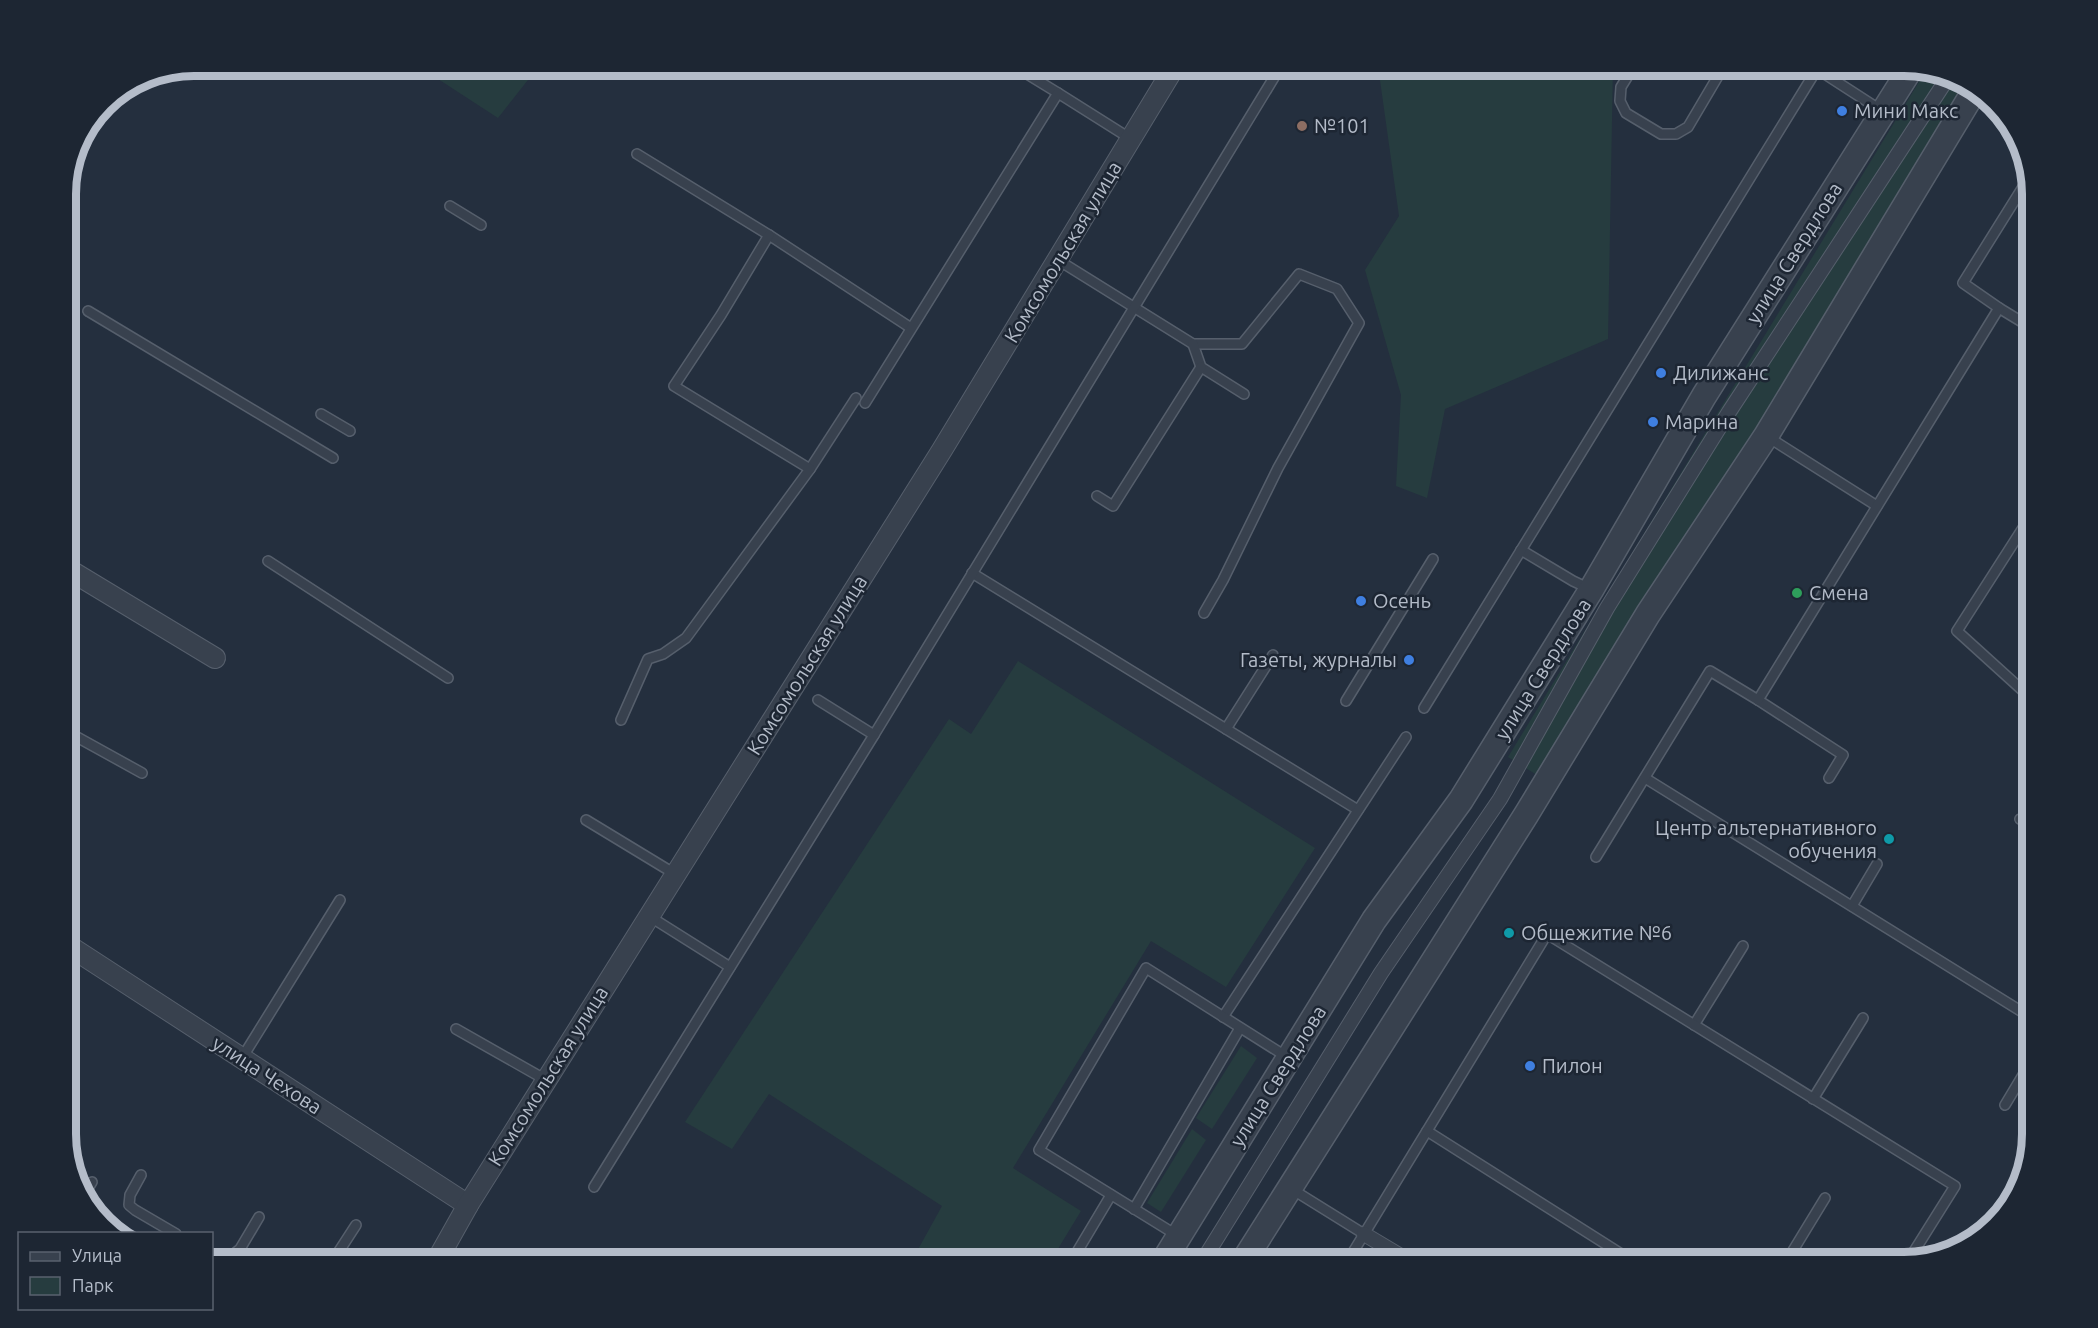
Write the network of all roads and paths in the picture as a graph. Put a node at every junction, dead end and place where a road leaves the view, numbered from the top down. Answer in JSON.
{"nodes":[{"id":1,"x":1030,"y":76,"type":"edge"},
{"id":2,"x":1169,"y":76,"type":"edge"},
{"id":3,"x":1275,"y":76,"type":"edge"},
{"id":4,"x":1628,"y":76,"type":"edge"},
{"id":5,"x":1718,"y":76,"type":"edge"},
{"id":6,"x":1810,"y":76,"type":"edge"},
{"id":7,"x":1829,"y":76,"type":"edge"},
{"id":8,"x":1906,"y":76,"type":"edge"},
{"id":9,"x":1944,"y":84,"type":"edge"},
{"id":10,"x":1058,"y":93,"type":"junction"},
{"id":11,"x":1970,"y":97,"type":"edge"},
{"id":12,"x":1884,"y":112,"type":"junction"},
{"id":13,"x":1131,"y":139,"type":"junction"},
{"id":14,"x":637,"y":154,"type":"dead end"},
{"id":15,"x":2021,"y":196,"type":"edge"},
{"id":16,"x":450,"y":206,"type":"dead end"},
{"id":17,"x":481,"y":225,"type":"dead end"},
{"id":18,"x":769,"y":235,"type":"junction"},
{"id":19,"x":1058,"y":260,"type":"junction"},
{"id":20,"x":1135,"y":307,"type":"junction"},
{"id":21,"x":1999,"y":308,"type":"junction"},
{"id":22,"x":88,"y":311,"type":"dead end"},
{"id":23,"x":2021,"y":321,"type":"edge"},
{"id":24,"x":911,"y":328,"type":"junction"},
{"id":25,"x":1193,"y":344,"type":"junction"},
{"id":26,"x":1201,"y":367,"type":"junction"},
{"id":27,"x":1244,"y":394,"type":"dead end"},
{"id":28,"x":321,"y":414,"type":"dead end"},
{"id":29,"x":350,"y":431,"type":"dead end"},
{"id":30,"x":1767,"y":436,"type":"junction"},
{"id":31,"x":333,"y":458,"type":"dead end"},
{"id":32,"x":810,"y":469,"type":"junction"},
{"id":33,"x":1097,"y":496,"type":"dead end"},
{"id":34,"x":1877,"y":506,"type":"junction"},
{"id":35,"x":2021,"y":531,"type":"edge"},
{"id":36,"x":1521,"y":550,"type":"junction"},
{"id":37,"x":1433,"y":559,"type":"dead end"},
{"id":38,"x":268,"y":561,"type":"dead end"},
{"id":39,"x":972,"y":573,"type":"junction"},
{"id":40,"x":77,"y":575,"type":"edge"},
{"id":41,"x":1592,"y":590,"type":"junction"},
{"id":42,"x":1204,"y":613,"type":"dead end"},
{"id":43,"x":1273,"y":656,"type":"dead end"},
{"id":44,"x":214,"y":658,"type":"dead end"},
{"id":45,"x":448,"y":678,"type":"dead end"},
{"id":46,"x":2022,"y":690,"type":"edge"},
{"id":47,"x":818,"y":700,"type":"dead end"},
{"id":48,"x":1758,"y":700,"type":"junction"},
{"id":49,"x":1346,"y":701,"type":"dead end"},
{"id":50,"x":1424,"y":708,"type":"dead end"},
{"id":51,"x":621,"y":720,"type":"dead end"},
{"id":52,"x":1226,"y":729,"type":"junction"},
{"id":53,"x":874,"y":735,"type":"junction"},
{"id":54,"x":77,"y":737,"type":"edge"},
{"id":55,"x":1406,"y":737,"type":"dead end"},
{"id":56,"x":142,"y":773,"type":"dead end"},
{"id":57,"x":1645,"y":778,"type":"junction"},
{"id":58,"x":1829,"y":778,"type":"dead end"},
{"id":59,"x":1358,"y":810,"type":"junction"},
{"id":60,"x":586,"y":820,"type":"dead end"},
{"id":61,"x":1596,"y":857,"type":"dead end"},
{"id":62,"x":1877,"y":864,"type":"dead end"},
{"id":63,"x":675,"y":874,"type":"junction"},
{"id":64,"x":340,"y":900,"type":"dead end"},
{"id":65,"x":1852,"y":906,"type":"junction"},
{"id":66,"x":649,"y":916,"type":"junction"},
{"id":67,"x":1743,"y":946,"type":"dead end"},
{"id":68,"x":77,"y":951,"type":"edge"},
{"id":69,"x":730,"y":967,"type":"junction"},
{"id":70,"x":2022,"y":1012,"type":"edge"},
{"id":71,"x":1223,"y":1017,"type":"junction"},
{"id":72,"x":1863,"y":1018,"type":"dead end"},
{"id":73,"x":1695,"y":1025,"type":"junction"},
{"id":74,"x":1240,"y":1028,"type":"junction"},
{"id":75,"x":456,"y":1029,"type":"dead end"},
{"id":76,"x":242,"y":1058,"type":"junction"},
{"id":77,"x":1289,"y":1058,"type":"junction"},
{"id":78,"x":2022,"y":1077,"type":"edge"},
{"id":79,"x":546,"y":1080,"type":"junction"},
{"id":80,"x":1813,"y":1099,"type":"junction"},
{"id":81,"x":2005,"y":1105,"type":"dead end"},
{"id":82,"x":1427,"y":1131,"type":"junction"},
{"id":83,"x":141,"y":1175,"type":"dead end"},
{"id":84,"x":92,"y":1182,"type":"dead end"},
{"id":85,"x":89,"y":1187,"type":"edge"},
{"id":86,"x":594,"y":1187,"type":"dead end"},
{"id":87,"x":1290,"y":1188,"type":"junction"},
{"id":88,"x":1111,"y":1195,"type":"junction"},
{"id":89,"x":1825,"y":1198,"type":"dead end"},
{"id":90,"x":468,"y":1205,"type":"junction"},
{"id":91,"x":1134,"y":1209,"type":"junction"},
{"id":92,"x":259,"y":1217,"type":"dead end"},
{"id":93,"x":356,"y":1225,"type":"dead end"},
{"id":94,"x":174,"y":1232,"type":"edge"},
{"id":95,"x":1364,"y":1234,"type":"junction"},
{"id":96,"x":1179,"y":1236,"type":"junction"},
{"id":97,"x":1915,"y":1251,"type":"edge"},
{"id":98,"x":236,"y":1252,"type":"edge"},
{"id":99,"x":338,"y":1252,"type":"edge"},
{"id":100,"x":442,"y":1252,"type":"edge"},
{"id":101,"x":1077,"y":1252,"type":"edge"},
{"id":102,"x":1169,"y":1252,"type":"edge"},
{"id":103,"x":1208,"y":1252,"type":"edge"},
{"id":104,"x":1249,"y":1252,"type":"edge"},
{"id":105,"x":1353,"y":1252,"type":"edge"},
{"id":106,"x":1394,"y":1252,"type":"edge"},
{"id":107,"x":1618,"y":1252,"type":"edge"},
{"id":108,"x":1792,"y":1252,"type":"edge"}],
"edges":[{"from":1,"to":10,"type":"lane"},
{"from":2,"to":13,"type":"street","name":"Комсомольская улица"},
{"from":3,"to":20,"type":"lane"},
{"from":4,"to":5,"type":"lane"},
{"from":6,"to":36,"type":"lane"},
{"from":7,"to":12,"type":"lane"},
{"from":8,"to":12,"type":"street","name":"улица Свердлова"},
{"from":9,"to":103,"type":"street"},
{"from":10,"to":13,"type":"lane"},
{"from":10,"to":24,"type":"lane"},
{"from":11,"to":30,"type":"street"},
{"from":12,"to":41,"type":"street","name":"улица Свердлова"},
{"from":13,"to":19,"type":"street","name":"Комсомольская улица"},
{"from":14,"to":18,"type":"lane"},
{"from":15,"to":21,"type":"lane"},
{"from":16,"to":17,"type":"lane"},
{"from":18,"to":24,"type":"lane"},
{"from":18,"to":32,"type":"lane"},
{"from":19,"to":20,"type":"lane"},
{"from":19,"to":63,"type":"street","name":"Комсомольская улица"},
{"from":20,"to":25,"type":"lane"},
{"from":20,"to":39,"type":"lane"},
{"from":21,"to":23,"type":"lane"},
{"from":21,"to":34,"type":"lane"},
{"from":22,"to":31,"type":"lane"},
{"from":24,"to":32,"type":"lane"},
{"from":25,"to":26,"type":"lane"},
{"from":25,"to":42,"type":"lane"},
{"from":26,"to":27,"type":"lane"},
{"from":26,"to":33,"type":"lane"},
{"from":28,"to":29,"type":"lane"},
{"from":30,"to":34,"type":"lane"},
{"from":30,"to":87,"type":"street"},
{"from":32,"to":51,"type":"lane"},
{"from":34,"to":48,"type":"lane"},
{"from":35,"to":46,"type":"lane"},
{"from":36,"to":41,"type":"lane"},
{"from":36,"to":50,"type":"lane"},
{"from":37,"to":49,"type":"lane"},
{"from":38,"to":45,"type":"lane"},
{"from":39,"to":52,"type":"lane"},
{"from":39,"to":53,"type":"lane"},
{"from":40,"to":44,"type":"street"},
{"from":41,"to":77,"type":"street","name":"улица Свердлова"},
{"from":43,"to":52,"type":"lane"},
{"from":47,"to":53,"type":"lane"},
{"from":48,"to":57,"type":"lane"},
{"from":48,"to":58,"type":"lane"},
{"from":52,"to":59,"type":"lane"},
{"from":53,"to":69,"type":"lane"},
{"from":54,"to":56,"type":"lane"},
{"from":55,"to":59,"type":"lane"},
{"from":57,"to":61,"type":"lane"},
{"from":57,"to":65,"type":"lane"},
{"from":59,"to":71,"type":"lane"},
{"from":60,"to":63,"type":"lane"},
{"from":62,"to":65,"type":"lane"},
{"from":63,"to":66,"type":"street","name":"Комсомольская улица"},
{"from":64,"to":76,"type":"lane"},
{"from":65,"to":70,"type":"lane"},
{"from":66,"to":69,"type":"lane"},
{"from":66,"to":79,"type":"street","name":"Комсомольская улица"},
{"from":67,"to":73,"type":"lane"},
{"from":68,"to":76,"type":"street","name":"улица Чехова"},
{"from":69,"to":86,"type":"lane"},
{"from":71,"to":74,"type":"lane"},
{"from":71,"to":88,"type":"lane"},
{"from":72,"to":80,"type":"lane"},
{"from":73,"to":80,"type":"lane"},
{"from":73,"to":82,"type":"lane"},
{"from":74,"to":77,"type":"lane"},
{"from":74,"to":91,"type":"lane"},
{"from":75,"to":79,"type":"lane"},
{"from":76,"to":90,"type":"street","name":"улица Чехова"},
{"from":77,"to":96,"type":"street","name":"улица Свердлова"},
{"from":78,"to":81,"type":"lane"},
{"from":79,"to":90,"type":"street","name":"Комсомольская улица"},
{"from":80,"to":97,"type":"lane"},
{"from":82,"to":95,"type":"lane"},
{"from":82,"to":107,"type":"lane"},
{"from":83,"to":94,"type":"lane"},
{"from":84,"to":85,"type":"lane"},
{"from":87,"to":95,"type":"lane"},
{"from":87,"to":104,"type":"street"},
{"from":88,"to":91,"type":"lane"},
{"from":88,"to":101,"type":"lane"},
{"from":89,"to":108,"type":"lane"},
{"from":90,"to":100,"type":"street","name":"Комсомольская улица"},
{"from":91,"to":96,"type":"lane"},
{"from":92,"to":98,"type":"lane"},
{"from":93,"to":99,"type":"lane"},
{"from":95,"to":105,"type":"lane"},
{"from":95,"to":106,"type":"street"},
{"from":96,"to":102,"type":"street","name":"улица Свердлова"}]}
